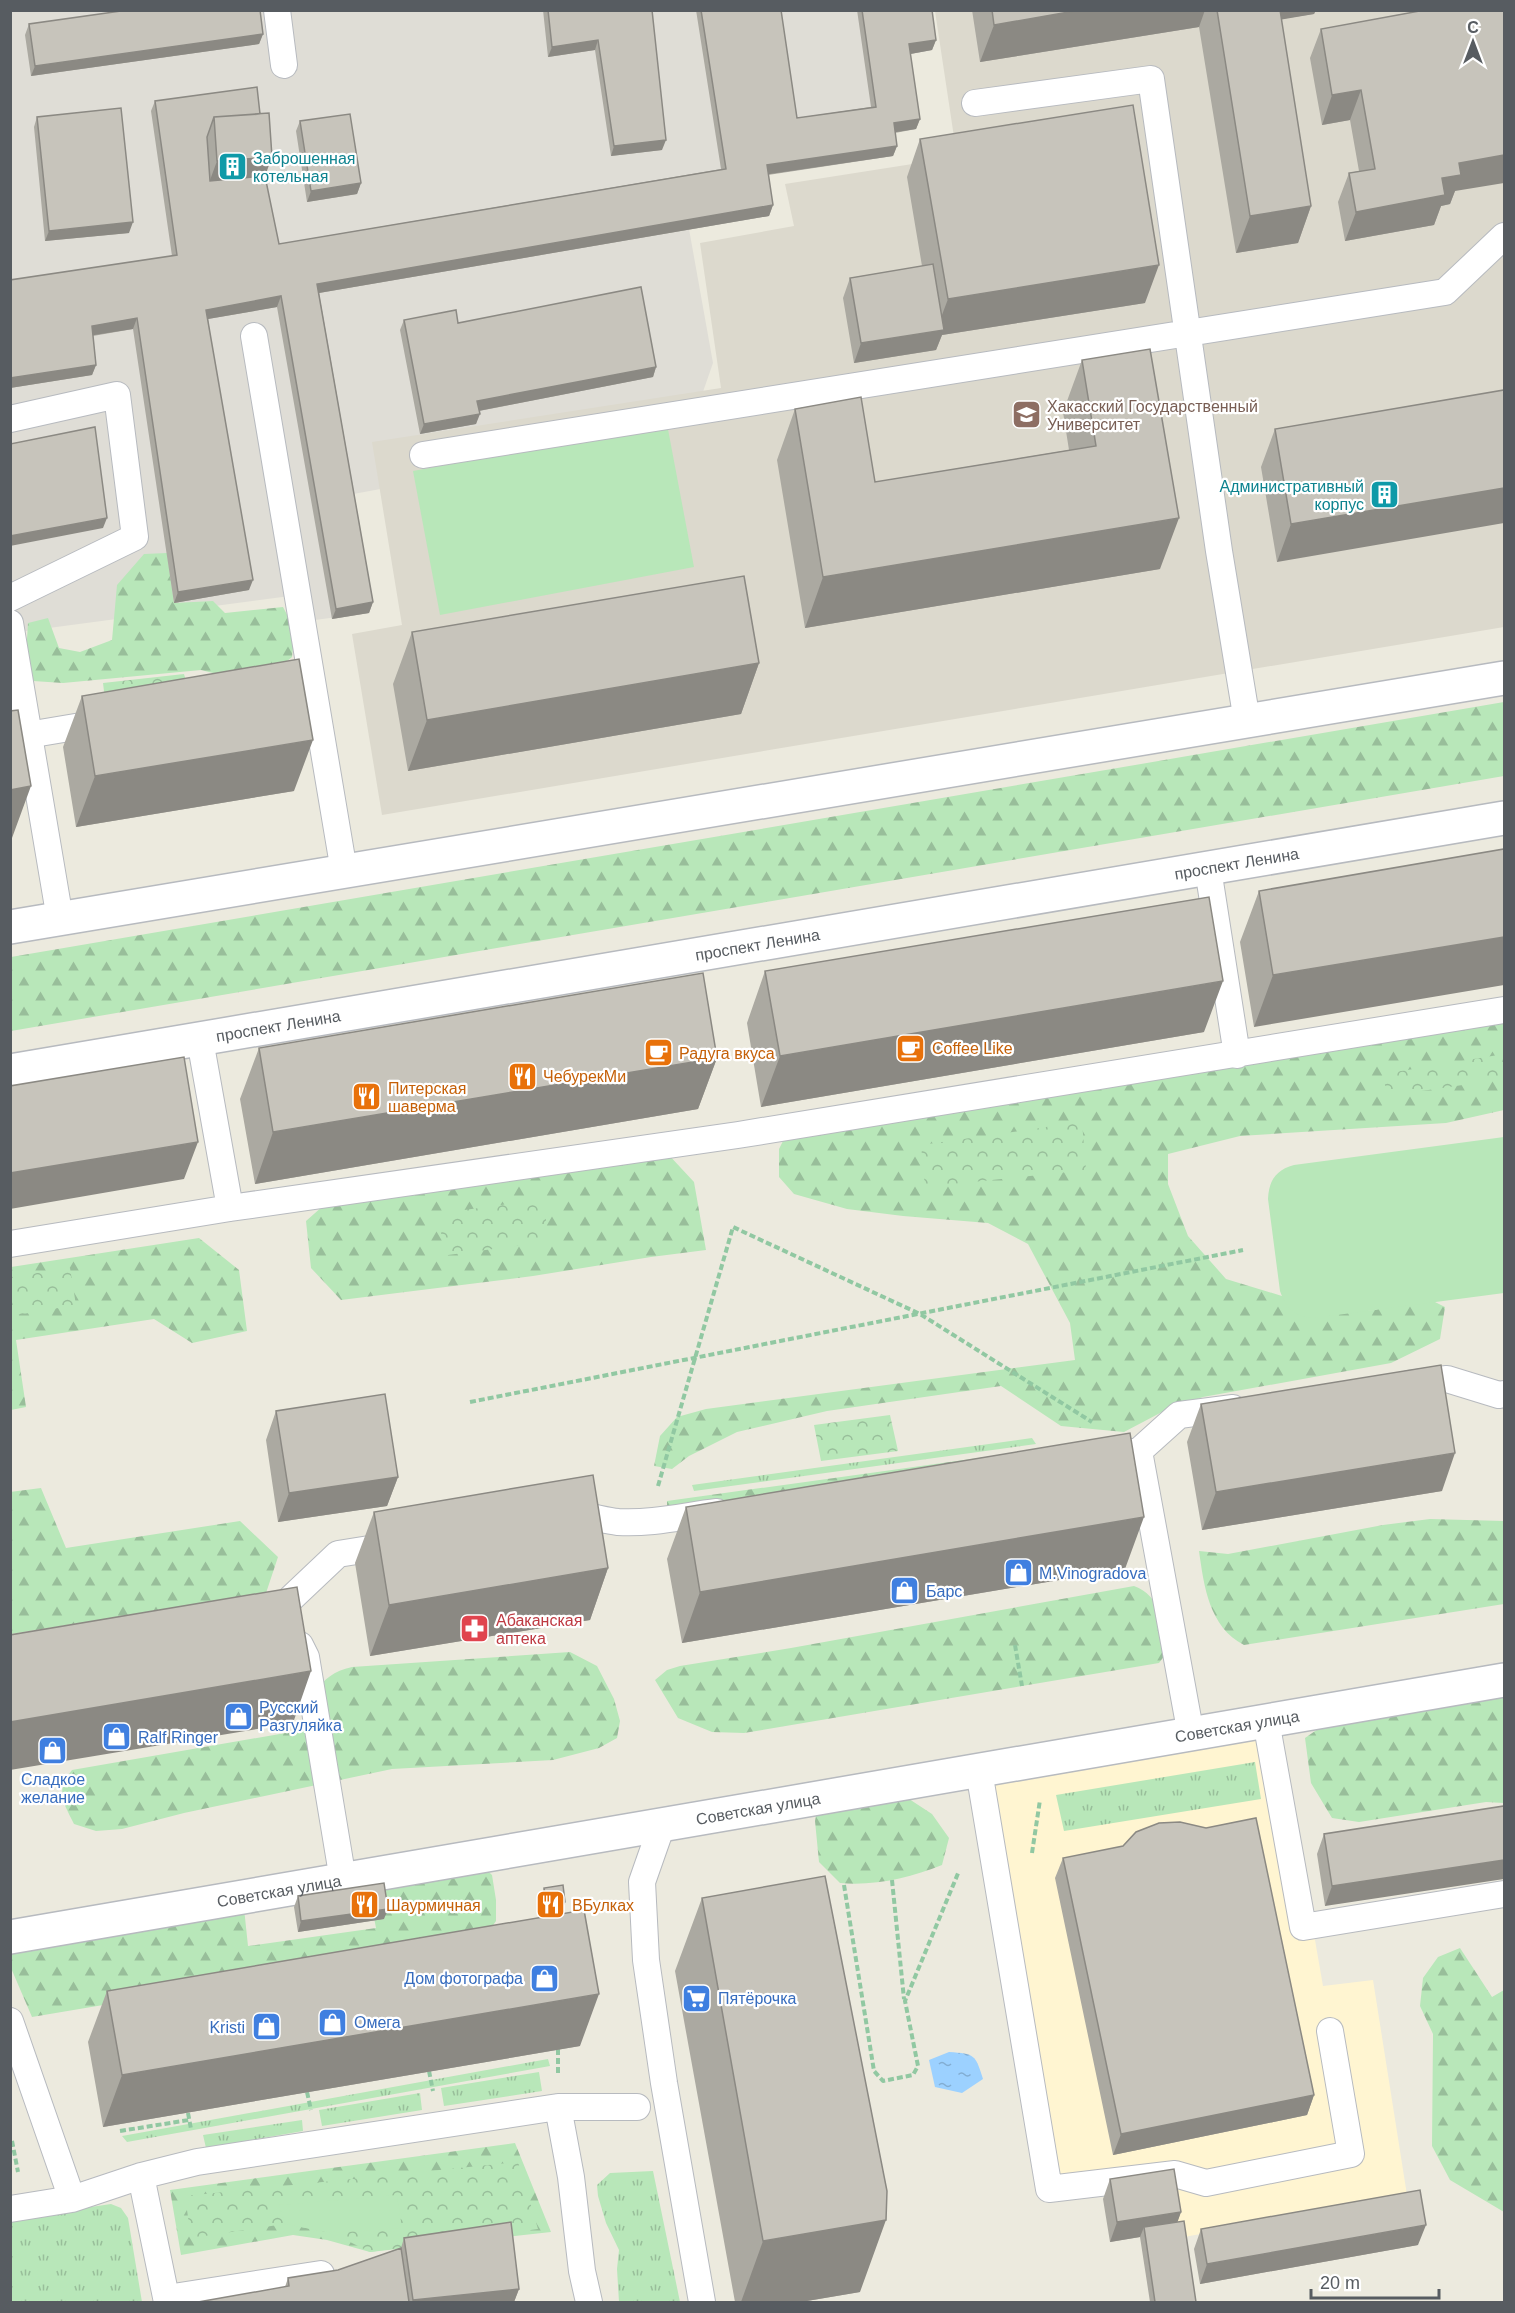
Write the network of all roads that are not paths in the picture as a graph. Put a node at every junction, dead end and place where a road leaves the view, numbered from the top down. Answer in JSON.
{"nodes":[{"id":1,"x":277,"y":10,"type":"edge"},
{"id":2,"x":284,"y":65,"type":"dead end"},
{"id":3,"x":975,"y":103,"type":"dead end"},
{"id":4,"x":1504,"y":236,"type":"edge"},
{"id":5,"x":1188,"y":333,"type":"junction"},
{"id":6,"x":254,"y":336,"type":"dead end"},
{"id":7,"x":10,"y":419,"type":"edge"},
{"id":8,"x":423,"y":455,"type":"dead end"},
{"id":9,"x":10,"y":598,"type":"edge"},
{"id":10,"x":10,"y":623,"type":"edge"},
{"id":11,"x":1504,"y":678,"type":"edge"},
{"id":12,"x":132,"y":717,"type":"edge"},
{"id":13,"x":1247,"y":721,"type":"junction"},
{"id":14,"x":20,"y":736,"type":"edge"},
{"id":15,"x":1504,"y":818,"type":"edge"},
{"id":16,"x":1208,"y":869,"type":"junction"},
{"id":17,"x":344,"y":871,"type":"junction"},
{"id":18,"x":60,"y":919,"type":"junction"},
{"id":19,"x":10,"y":927,"type":"edge"},
{"id":20,"x":1504,"y":1011,"type":"edge"},
{"id":21,"x":200,"y":1040,"type":"junction"},
{"id":22,"x":1237,"y":1055,"type":"junction"},
{"id":23,"x":10,"y":1071,"type":"edge"},
{"id":24,"x":230,"y":1208,"type":"junction"},
{"id":25,"x":10,"y":1244,"type":"edge"},
{"id":26,"x":1388,"y":1387,"type":"edge"},
{"id":27,"x":1504,"y":1394,"type":"edge"},
{"id":28,"x":1260,"y":1404,"type":"edge"},
{"id":29,"x":1139,"y":1451,"type":"junction"},
{"id":30,"x":1080,"y":1460,"type":"edge"},
{"id":31,"x":741,"y":1508,"type":"edge"},
{"id":32,"x":545,"y":1520,"type":"edge"},
{"id":33,"x":419,"y":1541,"type":"edge"},
{"id":34,"x":283,"y":1606,"type":"junction"},
{"id":35,"x":249,"y":1612,"type":"edge"},
{"id":36,"x":1504,"y":1680,"type":"edge"},
{"id":37,"x":1266,"y":1721,"type":"junction"},
{"id":38,"x":1191,"y":1735,"type":"junction"},
{"id":39,"x":979,"y":1771,"type":"junction"},
{"id":40,"x":662,"y":1825,"type":"junction"},
{"id":41,"x":343,"y":1880,"type":"junction"},
{"id":42,"x":1504,"y":1894,"type":"edge"},
{"id":43,"x":10,"y":1937,"type":"edge"},
{"id":44,"x":10,"y":2021,"type":"edge"},
{"id":45,"x":1330,"y":2031,"type":"dead end"},
{"id":46,"x":558,"y":2107,"type":"junction"},
{"id":47,"x":637,"y":2107,"type":"dead end"},
{"id":48,"x":141,"y":2176,"type":"junction"},
{"id":49,"x":72,"y":2199,"type":"junction"},
{"id":50,"x":10,"y":2209,"type":"edge"},
{"id":51,"x":338,"y":2272,"type":"edge"},
{"id":52,"x":167,"y":2300,"type":"edge"},
{"id":53,"x":589,"y":2302,"type":"edge"},
{"id":54,"x":702,"y":2302,"type":"edge"}],
"edges":[{"from":1,"to":2,"type":"lane"},
{"from":3,"to":5,"type":"lane"},
{"from":4,"to":5,"type":"lane"},
{"from":5,"to":8,"type":"lane"},
{"from":5,"to":13,"type":"lane"},
{"from":6,"to":17,"type":"lane"},
{"from":7,"to":9,"type":"lane"},
{"from":10,"to":14,"type":"lane"},
{"from":11,"to":13,"type":"street"},
{"from":12,"to":14,"type":"lane"},
{"from":13,"to":17,"type":"street"},
{"from":14,"to":18,"type":"lane"},
{"from":15,"to":16,"type":"street","name":"проспект Ленина"},
{"from":16,"to":21,"type":"street","name":"проспект Ленина"},
{"from":16,"to":22,"type":"lane"},
{"from":17,"to":18,"type":"street"},
{"from":18,"to":19,"type":"street"},
{"from":20,"to":22,"type":"lane"},
{"from":21,"to":23,"type":"street","name":"проспект Ленина"},
{"from":21,"to":24,"type":"lane"},
{"from":22,"to":24,"type":"lane"},
{"from":24,"to":25,"type":"lane"},
{"from":26,"to":27,"type":"lane"},
{"from":28,"to":29,"type":"lane"},
{"from":29,"to":30,"type":"lane"},
{"from":29,"to":38,"type":"lane"},
{"from":31,"to":32,"type":"lane"},
{"from":33,"to":34,"type":"lane"},
{"from":34,"to":35,"type":"lane"},
{"from":34,"to":41,"type":"lane"},
{"from":36,"to":37,"type":"street","name":"Советская улица"},
{"from":37,"to":38,"type":"street","name":"Советская улица"},
{"from":37,"to":42,"type":"lane"},
{"from":38,"to":39,"type":"street","name":"Советская улица"},
{"from":39,"to":40,"type":"street","name":"Советская улица"},
{"from":39,"to":45,"type":"lane"},
{"from":40,"to":41,"type":"street","name":"Советская улица"},
{"from":40,"to":54,"type":"lane"},
{"from":41,"to":43,"type":"street","name":"Советская улица"},
{"from":44,"to":49,"type":"lane"},
{"from":46,"to":47,"type":"lane"},
{"from":46,"to":48,"type":"lane"},
{"from":46,"to":53,"type":"lane"},
{"from":48,"to":49,"type":"lane"},
{"from":48,"to":52,"type":"lane"},
{"from":49,"to":50,"type":"lane"},
{"from":51,"to":52,"type":"lane"}]}
